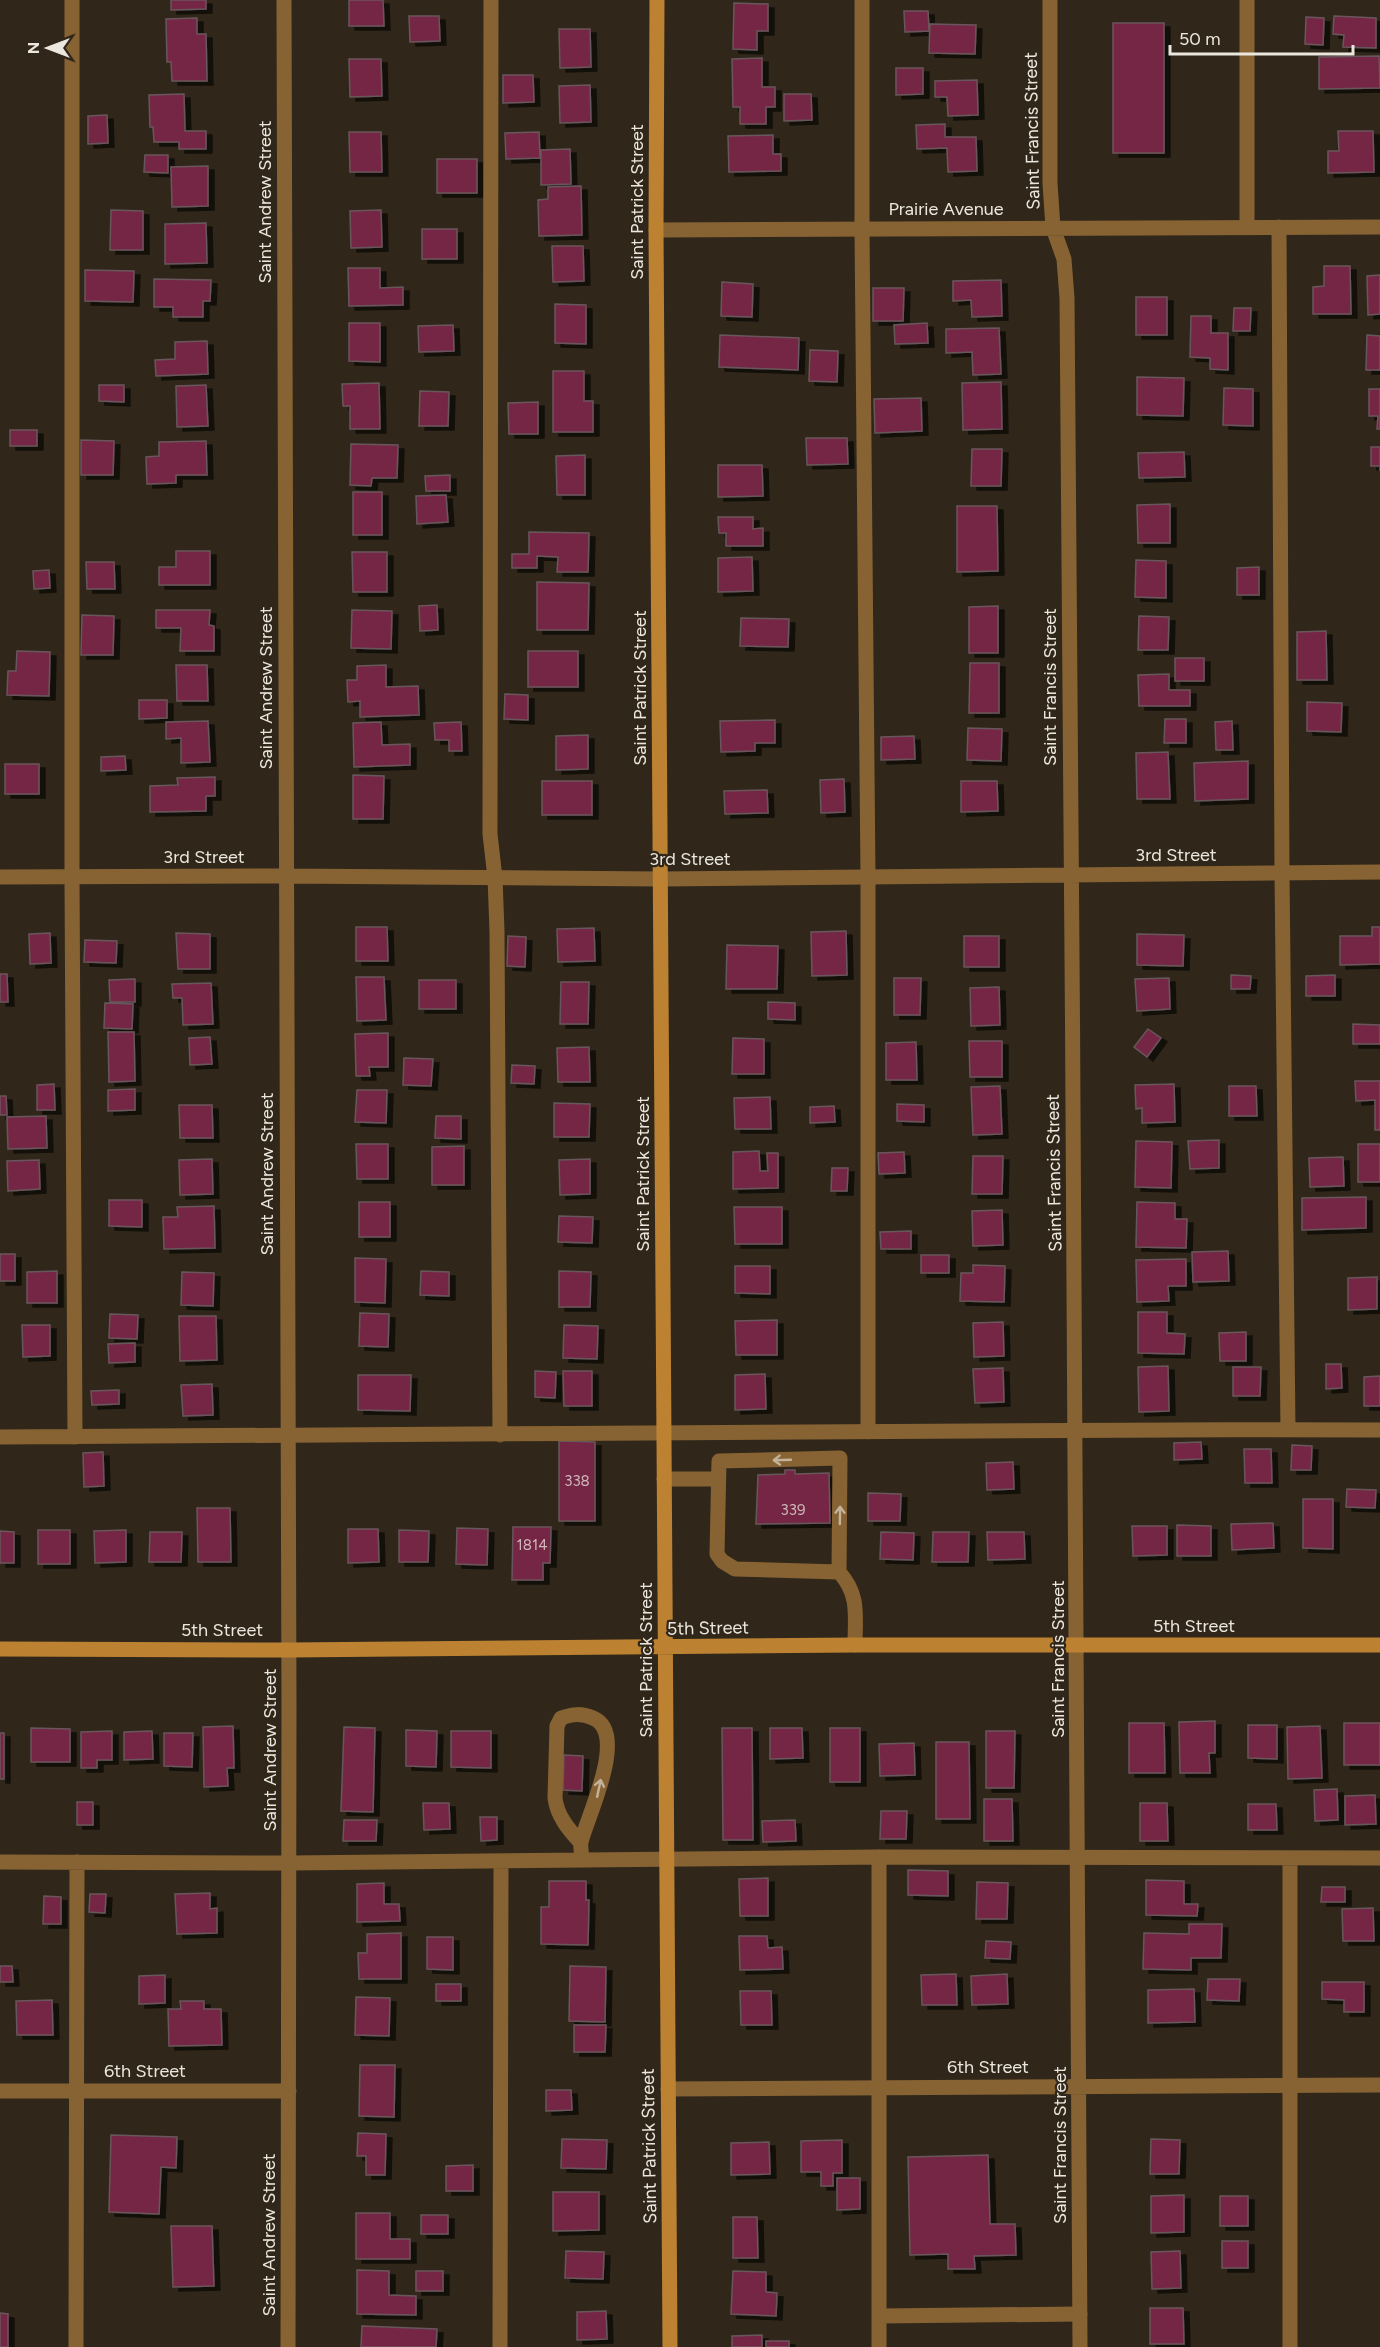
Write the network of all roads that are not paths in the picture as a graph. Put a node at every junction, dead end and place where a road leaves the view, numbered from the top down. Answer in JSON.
{"nodes":[{"id":1,"x":72,"y":0,"type":"edge"},
{"id":2,"x":284,"y":0,"type":"edge"},
{"id":3,"x":491,"y":0,"type":"edge"},
{"id":4,"x":657,"y":0,"type":"edge"},
{"id":5,"x":862,"y":0,"type":"edge"},
{"id":6,"x":1050,"y":0,"type":"edge"},
{"id":7,"x":1247,"y":0,"type":"edge"},
{"id":8,"x":1380,"y":226,"type":"edge"},
{"id":9,"x":1247,"y":227,"type":"junction"},
{"id":10,"x":1279,"y":227,"type":"junction"},
{"id":11,"x":1053,"y":228,"type":"junction"},
{"id":12,"x":861,"y":229,"type":"junction"},
{"id":13,"x":656,"y":230,"type":"junction"},
{"id":14,"x":1380,"y":872,"type":"edge"},
{"id":15,"x":1281,"y":873,"type":"junction"},
{"id":16,"x":1070,"y":875,"type":"junction"},
{"id":17,"x":286,"y":876,"type":"junction"},
{"id":18,"x":0,"y":877,"type":"edge"},
{"id":19,"x":72,"y":877,"type":"junction"},
{"id":20,"x":868,"y":877,"type":"junction"},
{"id":21,"x":495,"y":878,"type":"junction"},
{"id":22,"x":661,"y":879,"type":"junction"},
{"id":23,"x":1076,"y":1430,"type":"junction"},
{"id":24,"x":1288,"y":1430,"type":"junction"},
{"id":25,"x":1380,"y":1430,"type":"edge"},
{"id":26,"x":868,"y":1432,"type":"junction"},
{"id":27,"x":664,"y":1434,"type":"junction"},
{"id":28,"x":500,"y":1435,"type":"junction"},
{"id":29,"x":0,"y":1437,"type":"edge"},
{"id":30,"x":75,"y":1437,"type":"junction"},
{"id":31,"x":288,"y":1437,"type":"junction"},
{"id":32,"x":664,"y":1479,"type":"junction"},
{"id":33,"x":718,"y":1479,"type":"junction"},
{"id":34,"x":839,"y":1572,"type":"junction"},
{"id":35,"x":855,"y":1645,"type":"junction"},
{"id":36,"x":1380,"y":1645,"type":"edge"},
{"id":37,"x":1078,"y":1646,"type":"junction"},
{"id":38,"x":665,"y":1648,"type":"junction"},
{"id":39,"x":0,"y":1649,"type":"edge"},
{"id":40,"x":289,"y":1650,"type":"junction"},
{"id":41,"x":581,"y":1843,"type":"junction"},
{"id":42,"x":879,"y":1857,"type":"junction"},
{"id":43,"x":1079,"y":1858,"type":"junction"},
{"id":44,"x":1290,"y":1858,"type":"junction"},
{"id":45,"x":1380,"y":1858,"type":"edge"},
{"id":46,"x":666,"y":1859,"type":"junction"},
{"id":47,"x":582,"y":1860,"type":"junction"},
{"id":48,"x":501,"y":1861,"type":"junction"},
{"id":49,"x":0,"y":1862,"type":"edge"},
{"id":50,"x":77,"y":1862,"type":"junction"},
{"id":51,"x":289,"y":1863,"type":"junction"},
{"id":52,"x":1290,"y":2085,"type":"junction"},
{"id":53,"x":1380,"y":2085,"type":"edge"},
{"id":54,"x":1079,"y":2086,"type":"junction"},
{"id":55,"x":878,"y":2088,"type":"junction"},
{"id":56,"x":668,"y":2089,"type":"junction"},
{"id":57,"x":0,"y":2091,"type":"edge"},
{"id":58,"x":77,"y":2091,"type":"junction"},
{"id":59,"x":289,"y":2091,"type":"junction"},
{"id":60,"x":1080,"y":2314,"type":"junction"},
{"id":61,"x":879,"y":2316,"type":"junction"},
{"id":62,"x":76,"y":2347,"type":"edge"},
{"id":63,"x":288,"y":2347,"type":"edge"},
{"id":64,"x":500,"y":2347,"type":"edge"},
{"id":65,"x":670,"y":2347,"type":"edge"},
{"id":66,"x":879,"y":2347,"type":"edge"},
{"id":67,"x":1080,"y":2347,"type":"edge"},
{"id":68,"x":1290,"y":2347,"type":"edge"}],
"edges":[{"from":1,"to":19,"type":"street"},
{"from":2,"to":17,"type":"street","name":"Saint Andrew Street"},
{"from":3,"to":21,"type":"street"},
{"from":4,"to":13,"type":"main road","name":"Saint Patrick Street"},
{"from":5,"to":12,"type":"street"},
{"from":6,"to":11,"type":"street","name":"Saint Francis Street"},
{"from":7,"to":9,"type":"street"},
{"from":8,"to":10,"type":"street","name":"Prairie Avenue"},
{"from":9,"to":10,"type":"street","name":"Prairie Avenue"},
{"from":9,"to":11,"type":"street","name":"Prairie Avenue"},
{"from":10,"to":15,"type":"street"},
{"from":11,"to":12,"type":"street","name":"Prairie Avenue"},
{"from":11,"to":16,"type":"street","name":"Saint Francis Street"},
{"from":12,"to":13,"type":"street","name":"Prairie Avenue"},
{"from":12,"to":20,"type":"street"},
{"from":13,"to":22,"type":"main road","name":"Saint Patrick Street"},
{"from":14,"to":15,"type":"street","name":"3rd Street"},
{"from":15,"to":16,"type":"street","name":"3rd Street"},
{"from":15,"to":24,"type":"street"},
{"from":16,"to":20,"type":"street","name":"3rd Street"},
{"from":16,"to":23,"type":"street","name":"Saint Francis Street"},
{"from":17,"to":19,"type":"street","name":"3rd Street"},
{"from":17,"to":21,"type":"street","name":"3rd Street"},
{"from":17,"to":31,"type":"street","name":"Saint Andrew Street"},
{"from":18,"to":19,"type":"street","name":"3rd Street"},
{"from":19,"to":30,"type":"street"},
{"from":20,"to":22,"type":"street","name":"3rd Street"},
{"from":20,"to":26,"type":"street"},
{"from":21,"to":22,"type":"street","name":"3rd Street"},
{"from":21,"to":28,"type":"street"},
{"from":22,"to":27,"type":"main road","name":"Saint Patrick Street"},
{"from":23,"to":24,"type":"street"},
{"from":23,"to":26,"type":"street"},
{"from":23,"to":37,"type":"street","name":"Saint Francis Street"},
{"from":24,"to":25,"type":"street"},
{"from":26,"to":27,"type":"street"},
{"from":27,"to":28,"type":"street"},
{"from":27,"to":32,"type":"main road","name":"Saint Patrick Street"},
{"from":28,"to":31,"type":"street"},
{"from":29,"to":30,"type":"street"},
{"from":30,"to":31,"type":"street"},
{"from":31,"to":40,"type":"street","name":"Saint Andrew Street"},
{"from":32,"to":33,"type":"street"},
{"from":32,"to":38,"type":"main road","name":"Saint Patrick Street"},
{"from":33,"to":34,"type":"street"},
{"from":34,"to":33,"type":"street","one_way":true},
{"from":34,"to":35,"type":"street"},
{"from":35,"to":37,"type":"main road","name":"5th Street"},
{"from":35,"to":38,"type":"main road","name":"5th Street"},
{"from":36,"to":37,"type":"main road","name":"5th Street"},
{"from":37,"to":43,"type":"street","name":"Saint Francis Street"},
{"from":38,"to":40,"type":"main road","name":"5th Street"},
{"from":38,"to":46,"type":"main road","name":"Saint Patrick Street"},
{"from":39,"to":40,"type":"main road","name":"5th Street"},
{"from":40,"to":51,"type":"street","name":"Saint Andrew Street"},
{"from":41,"to":41,"type":"street","one_way":true},
{"from":41,"to":47,"type":"street"},
{"from":42,"to":43,"type":"street"},
{"from":42,"to":46,"type":"street"},
{"from":42,"to":55,"type":"street"},
{"from":43,"to":44,"type":"street"},
{"from":43,"to":54,"type":"street","name":"Saint Francis Street"},
{"from":44,"to":45,"type":"street"},
{"from":44,"to":52,"type":"street"},
{"from":46,"to":47,"type":"street"},
{"from":46,"to":56,"type":"main road","name":"Saint Patrick Street"},
{"from":47,"to":48,"type":"street"},
{"from":48,"to":51,"type":"street"},
{"from":48,"to":64,"type":"street"},
{"from":49,"to":50,"type":"street"},
{"from":50,"to":51,"type":"street"},
{"from":50,"to":58,"type":"street"},
{"from":51,"to":59,"type":"street","name":"Saint Andrew Street"},
{"from":52,"to":53,"type":"street","name":"6th Street"},
{"from":52,"to":54,"type":"street","name":"6th Street"},
{"from":52,"to":68,"type":"street"},
{"from":54,"to":55,"type":"street","name":"6th Street"},
{"from":54,"to":60,"type":"street","name":"Saint Francis Street"},
{"from":55,"to":56,"type":"street","name":"6th Street"},
{"from":55,"to":61,"type":"street"},
{"from":56,"to":65,"type":"main road","name":"Saint Patrick Street"},
{"from":57,"to":58,"type":"street","name":"6th Street"},
{"from":58,"to":59,"type":"street","name":"6th Street"},
{"from":58,"to":62,"type":"street"},
{"from":59,"to":63,"type":"street","name":"Saint Andrew Street"},
{"from":60,"to":61,"type":"street"},
{"from":60,"to":67,"type":"street","name":"Saint Francis Street"},
{"from":61,"to":66,"type":"street"}]}
